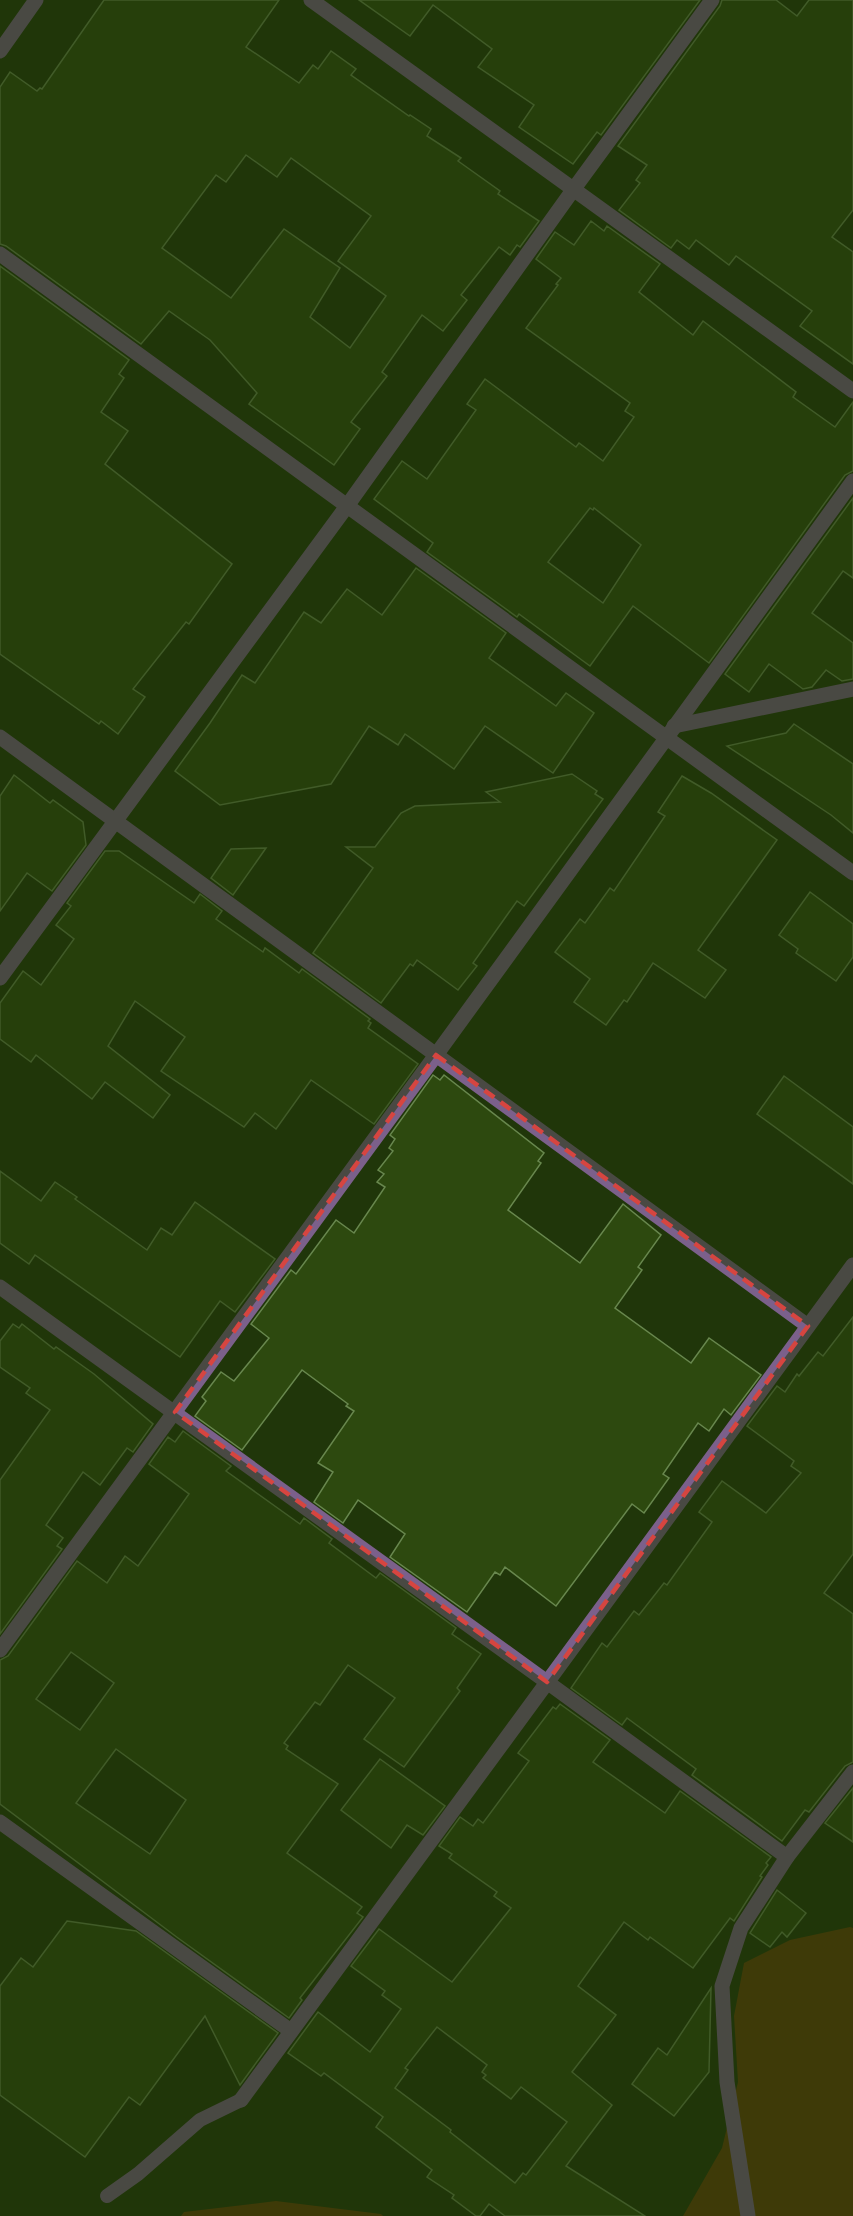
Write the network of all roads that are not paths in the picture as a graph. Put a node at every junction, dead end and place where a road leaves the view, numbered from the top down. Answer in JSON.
{"nodes":[{"id":1,"x":36,"y":0,"type":"edge"},
{"id":2,"x":311,"y":0,"type":"edge"},
{"id":3,"x":712,"y":0,"type":"edge"},
{"id":4,"x":0,"y":51,"type":"edge"},
{"id":5,"x":573,"y":190,"type":"junction"},
{"id":6,"x":0,"y":254,"type":"edge"},
{"id":7,"x":853,"y":392,"type":"edge"},
{"id":8,"x":853,"y":481,"type":"edge"},
{"id":9,"x":347,"y":506,"type":"junction"},
{"id":10,"x":853,"y":689,"type":"edge"},
{"id":11,"x":677,"y":725,"type":"junction"},
{"id":12,"x":661,"y":734,"type":"junction"},
{"id":13,"x":0,"y":737,"type":"edge"},
{"id":14,"x":116,"y":821,"type":"junction"},
{"id":15,"x":853,"y":873,"type":"edge"},
{"id":16,"x":0,"y":978,"type":"edge"},
{"id":17,"x":436,"y":1055,"type":"junction"},
{"id":18,"x":853,"y":1265,"type":"edge"},
{"id":19,"x":0,"y":1287,"type":"edge"},
{"id":20,"x":808,"y":1326,"type":"junction"},
{"id":21,"x":175,"y":1412,"type":"junction"},
{"id":22,"x":0,"y":1650,"type":"edge"},
{"id":23,"x":547,"y":1682,"type":"junction"},
{"id":24,"x":853,"y":1772,"type":"edge"},
{"id":25,"x":0,"y":1822,"type":"edge"},
{"id":26,"x":787,"y":1857,"type":"junction"},
{"id":27,"x":291,"y":2031,"type":"junction"},
{"id":28,"x":240,"y":2100,"type":"joint"},
{"id":29,"x":107,"y":2196,"type":"dead end"},
{"id":30,"x":748,"y":2216,"type":"edge"}],
"edges":[{"from":1,"to":4,"type":"street"},
{"from":2,"to":5,"type":"street"},
{"from":3,"to":5,"type":"street"},
{"from":5,"to":7,"type":"street"},
{"from":5,"to":9,"type":"street"},
{"from":6,"to":9,"type":"street"},
{"from":8,"to":11,"type":"street"},
{"from":9,"to":12,"type":"street"},
{"from":9,"to":14,"type":"street"},
{"from":10,"to":11,"type":"street"},
{"from":11,"to":12,"type":"street"},
{"from":12,"to":15,"type":"street"},
{"from":12,"to":17,"type":"street"},
{"from":13,"to":14,"type":"street"},
{"from":14,"to":16,"type":"street"},
{"from":14,"to":17,"type":"street"},
{"from":17,"to":20,"type":"street"},
{"from":17,"to":21,"type":"street"},
{"from":18,"to":20,"type":"street"},
{"from":19,"to":21,"type":"street"},
{"from":20,"to":23,"type":"street"},
{"from":21,"to":22,"type":"street"},
{"from":21,"to":23,"type":"street"},
{"from":23,"to":26,"type":"street"},
{"from":23,"to":27,"type":"street"},
{"from":24,"to":26,"type":"street"},
{"from":25,"to":27,"type":"street"},
{"from":26,"to":30,"type":"street"},
{"from":27,"to":28,"type":"street"},
{"from":28,"to":29,"type":"lane"}]}
